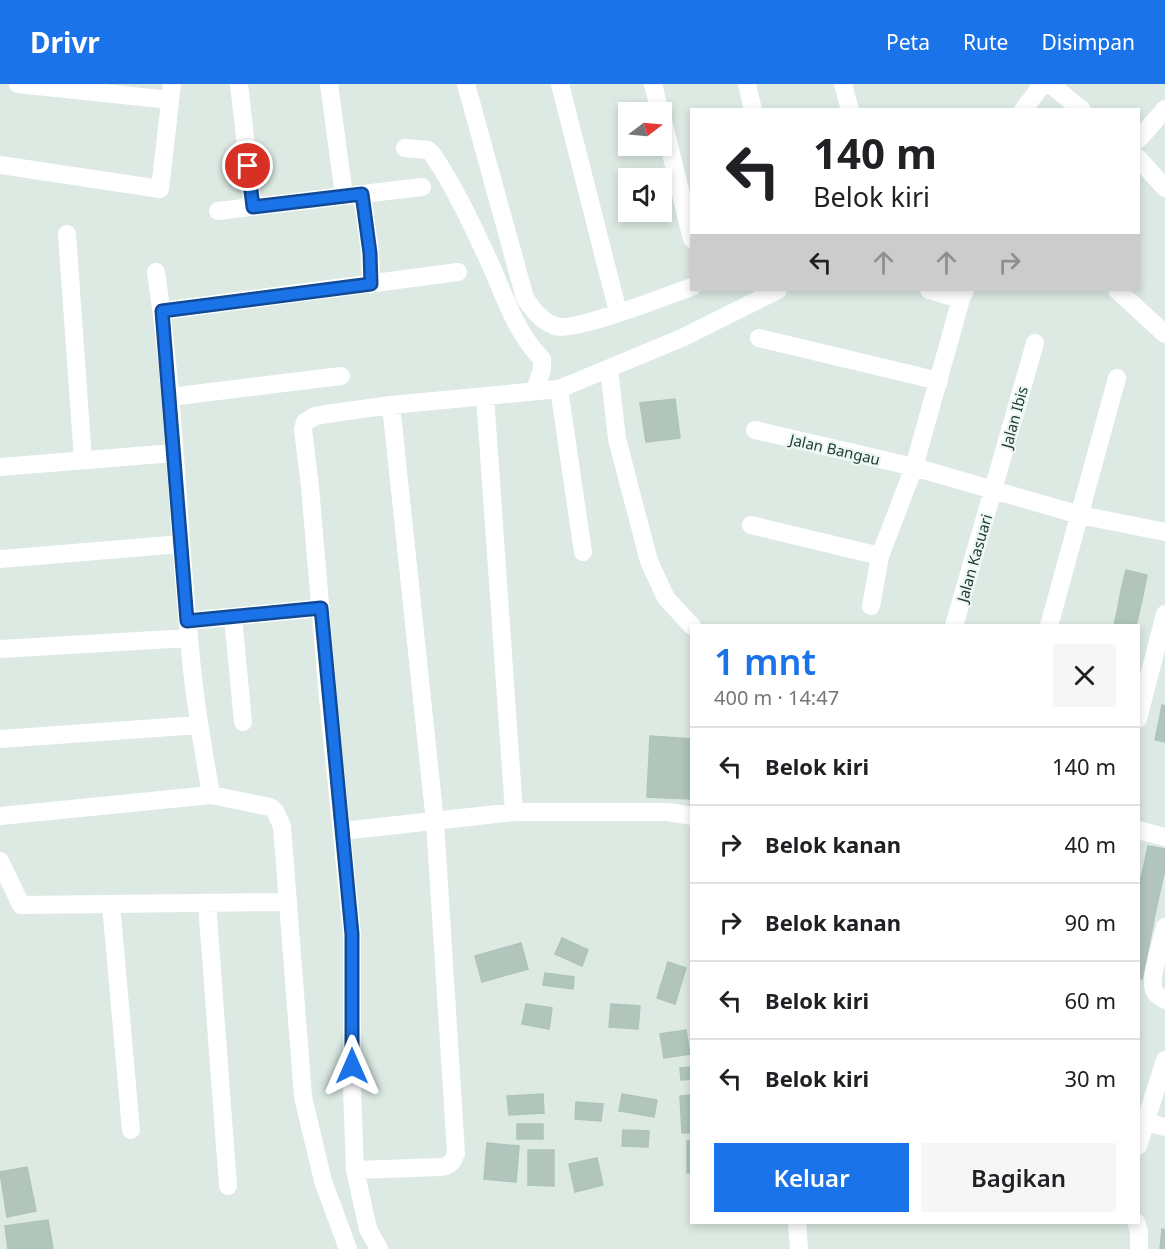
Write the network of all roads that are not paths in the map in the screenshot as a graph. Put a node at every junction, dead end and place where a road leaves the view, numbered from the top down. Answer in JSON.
{"nodes":[{"id":1,"x":18,"y":84,"type":"edge"},
{"id":2,"x":239,"y":84,"type":"edge"},
{"id":3,"x":329,"y":84,"type":"edge"},
{"id":4,"x":466,"y":84,"type":"edge"},
{"id":5,"x":560,"y":84,"type":"edge"},
{"id":6,"x":653,"y":84,"type":"edge"},
{"id":7,"x":747,"y":84,"type":"edge"},
{"id":8,"x":843,"y":84,"type":"edge"},
{"id":9,"x":1043,"y":84,"type":"edge"},
{"id":10,"x":1063,"y":88,"type":"edge"},
{"id":11,"x":171,"y":92,"type":"edge"},
{"id":12,"x":658,"y":102,"type":"edge"},
{"id":13,"x":753,"y":108,"type":"edge"},
{"id":14,"x":849,"y":108,"type":"edge"},
{"id":15,"x":1025,"y":108,"type":"edge"},
{"id":16,"x":1080,"y":108,"type":"edge"},
{"id":17,"x":1165,"y":109,"type":"edge"},
{"id":18,"x":1140,"y":138,"type":"edge"},
{"id":19,"x":405,"y":148,"type":"dead end"},
{"id":20,"x":672,"y":156,"type":"edge"},
{"id":21,"x":1140,"y":160,"type":"edge"},
{"id":22,"x":0,"y":165,"type":"edge"},
{"id":23,"x":422,"y":187,"type":"dead end"},
{"id":24,"x":1165,"y":188,"type":"edge"},
{"id":25,"x":353,"y":195,"type":"junction"},
{"id":26,"x":253,"y":207,"type":"junction"},
{"id":27,"x":218,"y":211,"type":"dead end"},
{"id":28,"x":690,"y":231,"type":"edge"},
{"id":29,"x":67,"y":234,"type":"dead end"},
{"id":30,"x":156,"y":272,"type":"dead end"},
{"id":31,"x":458,"y":272,"type":"dead end"},
{"id":32,"x":371,"y":284,"type":"junction"},
{"id":33,"x":690,"y":288,"type":"edge"},
{"id":34,"x":776,"y":291,"type":"edge"},
{"id":35,"x":938,"y":291,"type":"edge"},
{"id":36,"x":1118,"y":291,"type":"edge"},
{"id":37,"x":963,"y":294,"type":"edge"},
{"id":38,"x":162,"y":311,"type":"junction"},
{"id":39,"x":618,"y":312,"type":"junction"},
{"id":40,"x":1165,"y":334,"type":"edge"},
{"id":41,"x":759,"y":338,"type":"dead end"},
{"id":42,"x":1035,"y":343,"type":"dead end"},
{"id":43,"x":609,"y":369,"type":"junction"},
{"id":44,"x":341,"y":376,"type":"dead end"},
{"id":45,"x":1117,"y":378,"type":"dead end"},
{"id":46,"x":939,"y":381,"type":"junction"},
{"id":47,"x":559,"y":389,"type":"junction"},
{"id":48,"x":535,"y":392,"type":"junction"},
{"id":49,"x":485,"y":396,"type":"junction"},
{"id":50,"x":170,"y":397,"type":"junction"},
{"id":51,"x":391,"y":405,"type":"junction"},
{"id":52,"x":755,"y":430,"type":"dead end"},
{"id":53,"x":174,"y":453,"type":"junction"},
{"id":54,"x":83,"y":460,"type":"junction"},
{"id":55,"x":0,"y":467,"type":"edge"},
{"id":56,"x":914,"y":467,"type":"junction"},
{"id":57,"x":994,"y":491,"type":"junction"},
{"id":58,"x":1080,"y":515,"type":"junction"},
{"id":59,"x":751,"y":525,"type":"dead end"},
{"id":60,"x":1165,"y":532,"type":"edge"},
{"id":61,"x":181,"y":544,"type":"junction"},
{"id":62,"x":583,"y":552,"type":"dead end"},
{"id":63,"x":880,"y":556,"type":"junction"},
{"id":64,"x":0,"y":559,"type":"edge"},
{"id":65,"x":872,"y":606,"type":"dead end"},
{"id":66,"x":321,"y":608,"type":"junction"},
{"id":67,"x":1165,"y":614,"type":"edge"},
{"id":68,"x":233,"y":617,"type":"junction"},
{"id":69,"x":690,"y":624,"type":"edge"},
{"id":70,"x":955,"y":624,"type":"edge"},
{"id":71,"x":1050,"y":624,"type":"edge"},
{"id":72,"x":188,"y":630,"type":"junction"},
{"id":73,"x":0,"y":649,"type":"edge"},
{"id":74,"x":1140,"y":711,"type":"edge"},
{"id":75,"x":243,"y":722,"type":"dead end"},
{"id":76,"x":199,"y":725,"type":"junction"},
{"id":77,"x":0,"y":739,"type":"edge"},
{"id":78,"x":211,"y":795,"type":"junction"},
{"id":79,"x":514,"y":812,"type":"junction"},
{"id":80,"x":0,"y":816,"type":"edge"},
{"id":81,"x":690,"y":816,"type":"edge"},
{"id":82,"x":435,"y":822,"type":"junction"},
{"id":83,"x":342,"y":831,"type":"junction"},
{"id":84,"x":1140,"y":831,"type":"edge"},
{"id":85,"x":1165,"y":837,"type":"edge"},
{"id":86,"x":0,"y":861,"type":"edge"},
{"id":87,"x":286,"y":902,"type":"junction"},
{"id":88,"x":207,"y":903,"type":"junction"},
{"id":89,"x":111,"y":904,"type":"junction"},
{"id":90,"x":1165,"y":927,"type":"edge"},
{"id":91,"x":1165,"y":1000,"type":"edge"},
{"id":92,"x":1165,"y":1060,"type":"edge"},
{"id":93,"x":1146,"y":1122,"type":"junction"},
{"id":94,"x":1165,"y":1127,"type":"edge"},
{"id":95,"x":131,"y":1130,"type":"dead end"},
{"id":96,"x":1140,"y":1140,"type":"edge"},
{"id":97,"x":355,"y":1170,"type":"junction"},
{"id":98,"x":228,"y":1186,"type":"dead end"},
{"id":99,"x":797,"y":1224,"type":"edge"},
{"id":100,"x":1137,"y":1224,"type":"edge"},
{"id":101,"x":348,"y":1249,"type":"edge"},
{"id":102,"x":379,"y":1249,"type":"edge"},
{"id":103,"x":799,"y":1249,"type":"edge"},
{"id":104,"x":1139,"y":1249,"type":"edge"}],
"edges":[{"from":1,"to":11,"type":"street"},
{"from":2,"to":26,"type":"street"},
{"from":3,"to":25,"type":"street"},
{"from":4,"to":39,"type":"street"},
{"from":5,"to":39,"type":"street"},
{"from":6,"to":12,"type":"street"},
{"from":7,"to":13,"type":"street"},
{"from":8,"to":14,"type":"street"},
{"from":9,"to":15,"type":"street"},
{"from":10,"to":16,"type":"street"},
{"from":11,"to":22,"type":"street"},
{"from":17,"to":18,"type":"street"},
{"from":19,"to":48,"type":"street"},
{"from":20,"to":28,"type":"street"},
{"from":21,"to":24,"type":"street"},
{"from":23,"to":25,"type":"street"},
{"from":25,"to":26,"type":"street"},
{"from":25,"to":32,"type":"street"},
{"from":26,"to":27,"type":"street"},
{"from":29,"to":54,"type":"street"},
{"from":30,"to":38,"type":"street"},
{"from":31,"to":32,"type":"street"},
{"from":32,"to":38,"type":"street"},
{"from":33,"to":39,"type":"street"},
{"from":34,"to":43,"type":"street"},
{"from":35,"to":37,"type":"street"},
{"from":36,"to":40,"type":"street"},
{"from":37,"to":46,"type":"street"},
{"from":38,"to":50,"type":"street"},
{"from":41,"to":46,"type":"street"},
{"from":42,"to":57,"type":"street","name":"Jalan Ibis"},
{"from":43,"to":47,"type":"street"},
{"from":43,"to":69,"type":"street"},
{"from":44,"to":50,"type":"street"},
{"from":45,"to":58,"type":"street"},
{"from":46,"to":56,"type":"street"},
{"from":47,"to":48,"type":"street"},
{"from":47,"to":62,"type":"street"},
{"from":48,"to":49,"type":"street"},
{"from":49,"to":51,"type":"street"},
{"from":49,"to":79,"type":"street"},
{"from":50,"to":53,"type":"street"},
{"from":51,"to":66,"type":"street"},
{"from":51,"to":82,"type":"street"},
{"from":52,"to":56,"type":"street","name":"Jalan Bangau"},
{"from":53,"to":54,"type":"street"},
{"from":53,"to":61,"type":"street"},
{"from":54,"to":55,"type":"street"},
{"from":56,"to":57,"type":"street","name":"Jalan Bangau"},
{"from":56,"to":63,"type":"street"},
{"from":57,"to":58,"type":"street","name":"Jalan Bangau"},
{"from":57,"to":70,"type":"street","name":"Jalan Kasuari"},
{"from":58,"to":60,"type":"street","name":"Jalan Bangau"},
{"from":58,"to":71,"type":"street"},
{"from":59,"to":63,"type":"street"},
{"from":61,"to":64,"type":"street"},
{"from":61,"to":72,"type":"street"},
{"from":63,"to":65,"type":"street"},
{"from":66,"to":68,"type":"street"},
{"from":66,"to":83,"type":"street"},
{"from":67,"to":74,"type":"street"},
{"from":68,"to":72,"type":"street"},
{"from":68,"to":75,"type":"street"},
{"from":72,"to":73,"type":"street"},
{"from":72,"to":76,"type":"street"},
{"from":76,"to":77,"type":"street"},
{"from":76,"to":78,"type":"street"},
{"from":78,"to":80,"type":"street"},
{"from":78,"to":87,"type":"street"},
{"from":79,"to":81,"type":"street"},
{"from":79,"to":82,"type":"street"},
{"from":82,"to":83,"type":"street"},
{"from":82,"to":97,"type":"street"},
{"from":83,"to":97,"type":"street"},
{"from":84,"to":85,"type":"street"},
{"from":86,"to":89,"type":"street"},
{"from":87,"to":88,"type":"street"},
{"from":87,"to":101,"type":"street"},
{"from":88,"to":89,"type":"street"},
{"from":88,"to":98,"type":"street"},
{"from":89,"to":95,"type":"street"},
{"from":90,"to":91,"type":"street"},
{"from":92,"to":93,"type":"street"},
{"from":93,"to":94,"type":"street"},
{"from":93,"to":96,"type":"street"},
{"from":97,"to":102,"type":"street"},
{"from":99,"to":103,"type":"street"},
{"from":100,"to":104,"type":"street"}]}
